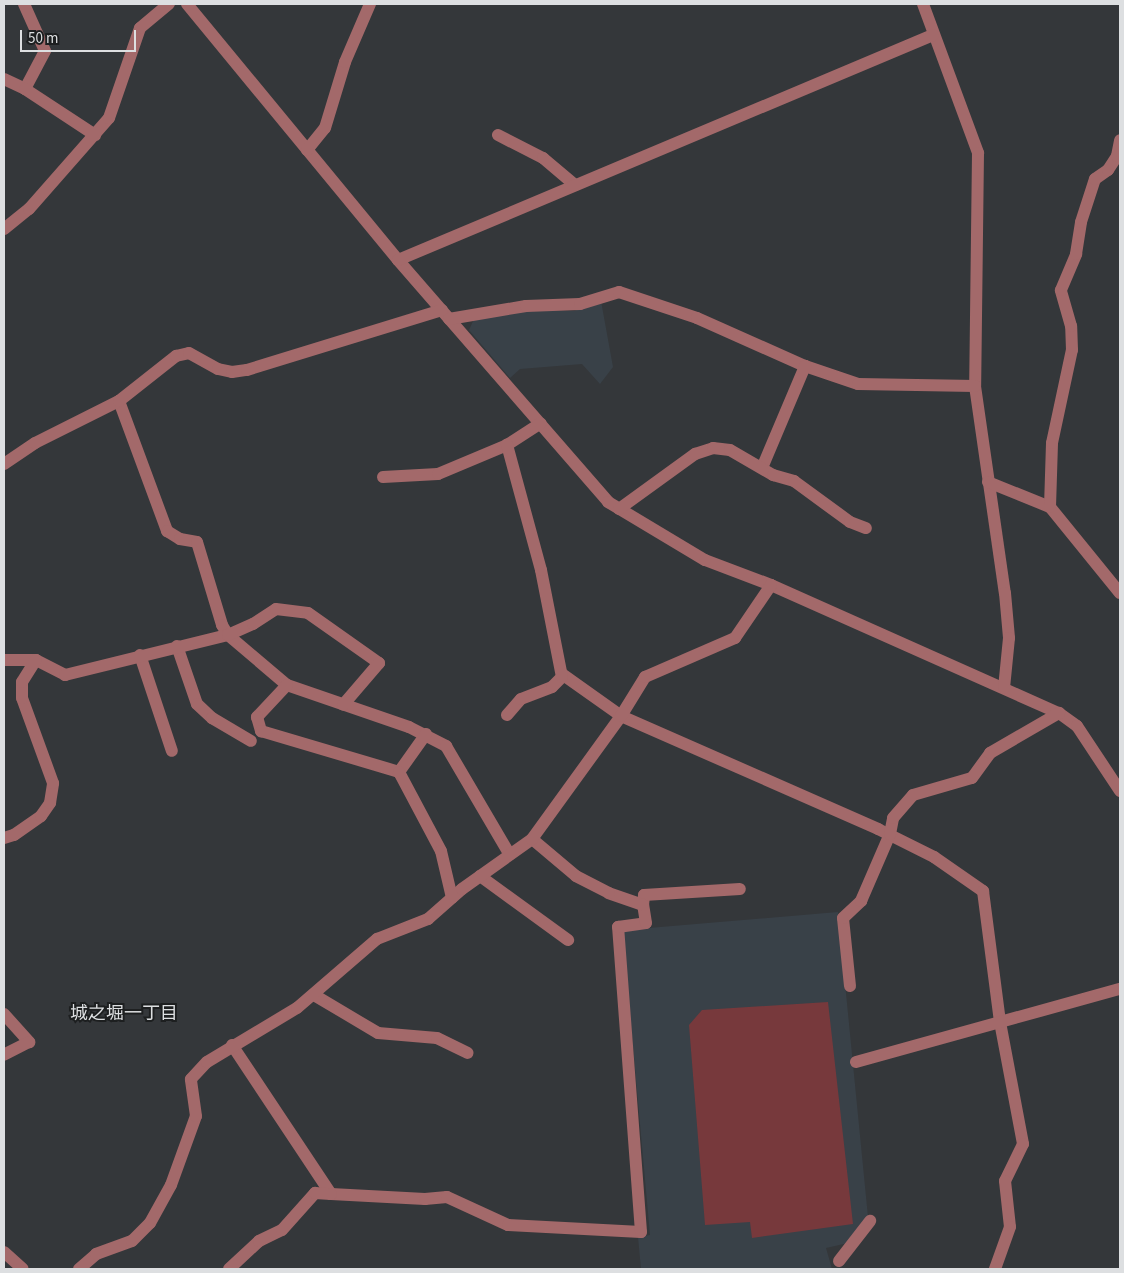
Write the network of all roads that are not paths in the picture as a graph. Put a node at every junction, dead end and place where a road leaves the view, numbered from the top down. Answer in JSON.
{"nodes":[{"id":1,"x":24,"y":4,"type":"edge"},
{"id":2,"x":170,"y":4,"type":"edge"},
{"id":3,"x":187,"y":4,"type":"edge"},
{"id":4,"x":370,"y":4,"type":"edge"},
{"id":5,"x":923,"y":4,"type":"edge"},
{"id":6,"x":933,"y":35,"type":"junction"},
{"id":7,"x":4,"y":79,"type":"edge"},
{"id":8,"x":24,"y":89,"type":"junction"},
{"id":9,"x":95,"y":134,"type":"junction"},
{"id":10,"x":498,"y":135,"type":"dead end"},
{"id":11,"x":1120,"y":140,"type":"edge"},
{"id":12,"x":307,"y":150,"type":"junction"},
{"id":13,"x":575,"y":185,"type":"junction"},
{"id":14,"x":4,"y":228,"type":"edge"},
{"id":15,"x":398,"y":260,"type":"junction"},
{"id":16,"x":446,"y":314,"type":"junction"},
{"id":17,"x":805,"y":366,"type":"junction"},
{"id":18,"x":975,"y":386,"type":"junction"},
{"id":19,"x":119,"y":401,"type":"junction"},
{"id":20,"x":541,"y":422,"type":"junction"},
{"id":21,"x":507,"y":444,"type":"junction"},
{"id":22,"x":4,"y":464,"type":"edge"},
{"id":23,"x":762,"y":468,"type":"junction"},
{"id":24,"x":383,"y":477,"type":"dead end"},
{"id":25,"x":988,"y":482,"type":"junction"},
{"id":26,"x":1050,"y":506,"type":"junction"},
{"id":27,"x":619,"y":509,"type":"junction"},
{"id":28,"x":866,"y":528,"type":"dead end"},
{"id":29,"x":771,"y":585,"type":"junction"},
{"id":30,"x":1120,"y":593,"type":"edge"},
{"id":31,"x":228,"y":635,"type":"junction"},
{"id":32,"x":177,"y":646,"type":"junction"},
{"id":33,"x":140,"y":655,"type":"junction"},
{"id":34,"x":4,"y":660,"type":"edge"},
{"id":35,"x":36,"y":660,"type":"junction"},
{"id":36,"x":562,"y":674,"type":"junction"},
{"id":37,"x":286,"y":685,"type":"junction"},
{"id":38,"x":1004,"y":688,"type":"junction"},
{"id":39,"x":343,"y":705,"type":"junction"},
{"id":40,"x":1059,"y":713,"type":"junction"},
{"id":41,"x":507,"y":715,"type":"dead end"},
{"id":42,"x":621,"y":716,"type":"junction"},
{"id":43,"x":426,"y":734,"type":"junction"},
{"id":44,"x":251,"y":740,"type":"dead end"},
{"id":45,"x":172,"y":751,"type":"dead end"},
{"id":46,"x":399,"y":772,"type":"junction"},
{"id":47,"x":1120,"y":792,"type":"edge"},
{"id":48,"x":890,"y":834,"type":"junction"},
{"id":49,"x":4,"y":838,"type":"edge"},
{"id":50,"x":532,"y":838,"type":"junction"},
{"id":51,"x":510,"y":855,"type":"junction"},
{"id":52,"x":480,"y":876,"type":"junction"},
{"id":53,"x":740,"y":889,"type":"dead end"},
{"id":54,"x":452,"y":898,"type":"junction"},
{"id":55,"x":642,"y":905,"type":"junction"},
{"id":56,"x":568,"y":940,"type":"dead end"},
{"id":57,"x":850,"y":986,"type":"dead end"},
{"id":58,"x":1120,"y":989,"type":"edge"},
{"id":59,"x":314,"y":995,"type":"junction"},
{"id":60,"x":4,"y":1014,"type":"edge"},
{"id":61,"x":1000,"y":1022,"type":"junction"},
{"id":62,"x":232,"y":1045,"type":"junction"},
{"id":63,"x":468,"y":1053,"type":"dead end"},
{"id":64,"x":4,"y":1055,"type":"edge"},
{"id":65,"x":856,"y":1062,"type":"dead end"},
{"id":66,"x":331,"y":1194,"type":"junction"},
{"id":67,"x":870,"y":1222,"type":"dead end"},
{"id":68,"x":4,"y":1252,"type":"edge"},
{"id":69,"x":839,"y":1260,"type":"edge"},
{"id":70,"x":23,"y":1269,"type":"edge"},
{"id":71,"x":79,"y":1269,"type":"edge"},
{"id":72,"x":229,"y":1269,"type":"edge"},
{"id":73,"x":995,"y":1269,"type":"edge"}],
"edges":[{"from":1,"to":8,"type":"street"},
{"from":2,"to":9,"type":"street"},
{"from":3,"to":12,"type":"street"},
{"from":4,"to":12,"type":"street"},
{"from":5,"to":6,"type":"street"},
{"from":6,"to":13,"type":"street"},
{"from":6,"to":18,"type":"street"},
{"from":7,"to":8,"type":"street"},
{"from":8,"to":9,"type":"street"},
{"from":9,"to":14,"type":"street"},
{"from":10,"to":13,"type":"street"},
{"from":11,"to":26,"type":"street"},
{"from":12,"to":15,"type":"street"},
{"from":13,"to":15,"type":"street"},
{"from":15,"to":16,"type":"street"},
{"from":16,"to":17,"type":"street"},
{"from":16,"to":19,"type":"street"},
{"from":16,"to":20,"type":"street"},
{"from":17,"to":18,"type":"street"},
{"from":17,"to":23,"type":"street"},
{"from":18,"to":25,"type":"street"},
{"from":19,"to":22,"type":"street"},
{"from":19,"to":31,"type":"street"},
{"from":20,"to":21,"type":"street"},
{"from":20,"to":27,"type":"street"},
{"from":21,"to":24,"type":"street"},
{"from":21,"to":36,"type":"street"},
{"from":23,"to":27,"type":"street"},
{"from":23,"to":28,"type":"street"},
{"from":25,"to":26,"type":"street"},
{"from":25,"to":38,"type":"street"},
{"from":26,"to":30,"type":"street"},
{"from":27,"to":29,"type":"street"},
{"from":29,"to":38,"type":"street"},
{"from":29,"to":42,"type":"street"},
{"from":31,"to":32,"type":"street"},
{"from":31,"to":37,"type":"street"},
{"from":31,"to":39,"type":"street"},
{"from":32,"to":33,"type":"street"},
{"from":32,"to":44,"type":"street"},
{"from":33,"to":35,"type":"street"},
{"from":33,"to":45,"type":"street"},
{"from":34,"to":35,"type":"street"},
{"from":35,"to":49,"type":"street"},
{"from":36,"to":41,"type":"street"},
{"from":36,"to":42,"type":"street"},
{"from":37,"to":39,"type":"street"},
{"from":37,"to":46,"type":"street"},
{"from":38,"to":40,"type":"street"},
{"from":39,"to":43,"type":"street"},
{"from":40,"to":47,"type":"street"},
{"from":40,"to":48,"type":"street"},
{"from":42,"to":48,"type":"street"},
{"from":42,"to":50,"type":"street"},
{"from":43,"to":46,"type":"street"},
{"from":43,"to":51,"type":"street"},
{"from":46,"to":54,"type":"street"},
{"from":48,"to":57,"type":"street"},
{"from":48,"to":61,"type":"street"},
{"from":50,"to":51,"type":"street"},
{"from":50,"to":55,"type":"street"},
{"from":51,"to":52,"type":"street"},
{"from":52,"to":54,"type":"street"},
{"from":52,"to":56,"type":"street"},
{"from":53,"to":55,"type":"street"},
{"from":54,"to":59,"type":"street"},
{"from":55,"to":66,"type":"street"},
{"from":58,"to":61,"type":"street"},
{"from":59,"to":62,"type":"street"},
{"from":59,"to":63,"type":"street"},
{"from":60,"to":64,"type":"street"},
{"from":61,"to":65,"type":"street"},
{"from":61,"to":73,"type":"street"},
{"from":62,"to":66,"type":"street"},
{"from":62,"to":71,"type":"street"},
{"from":66,"to":72,"type":"street"},
{"from":67,"to":69,"type":"street"},
{"from":68,"to":70,"type":"street"}]}
